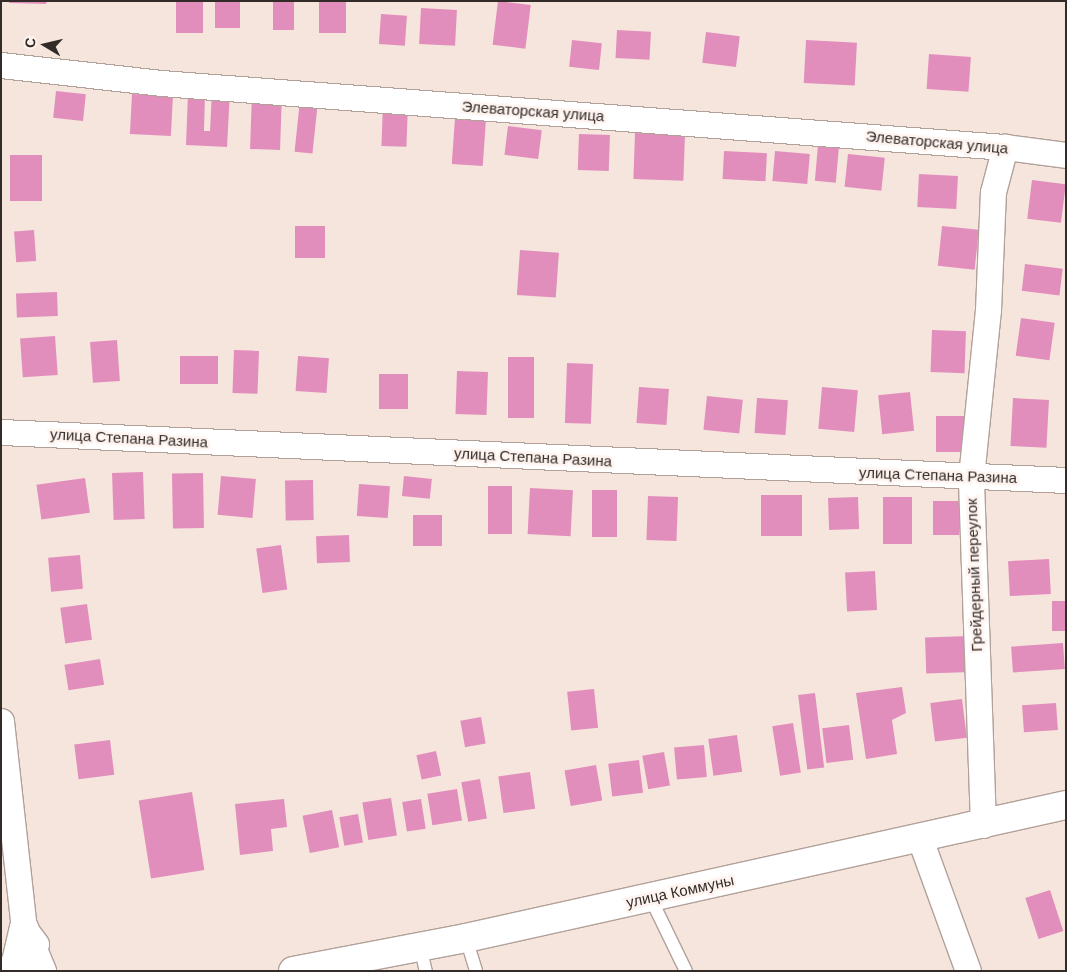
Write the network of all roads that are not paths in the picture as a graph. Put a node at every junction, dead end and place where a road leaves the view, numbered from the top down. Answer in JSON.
{"nodes":[{"id":1,"x":1,"y":65,"type":"edge"},
{"id":2,"x":1005,"y":147,"type":"junction"},
{"id":3,"x":1066,"y":155,"type":"edge"},
{"id":4,"x":1,"y":432,"type":"edge"},
{"id":5,"x":971,"y":477,"type":"junction"},
{"id":6,"x":1066,"y":480,"type":"edge"},
{"id":7,"x":1,"y":721,"type":"edge"},
{"id":8,"x":1066,"y":805,"type":"edge"},
{"id":9,"x":983,"y":825,"type":"junction"},
{"id":10,"x":920,"y":839,"type":"junction"},
{"id":11,"x":650,"y":897,"type":"junction"},
{"id":12,"x":24,"y":928,"type":"junction"},
{"id":13,"x":466,"y":938,"type":"junction"},
{"id":14,"x":423,"y":959,"type":"edge"},
{"id":15,"x":330,"y":967,"type":"edge"},
{"id":16,"x":9,"y":971,"type":"edge"},
{"id":17,"x":42,"y":971,"type":"edge"},
{"id":18,"x":55,"y":971,"type":"edge"},
{"id":19,"x":293,"y":971,"type":"edge"},
{"id":20,"x":476,"y":971,"type":"edge"},
{"id":21,"x":686,"y":971,"type":"edge"},
{"id":22,"x":968,"y":971,"type":"edge"}],
"edges":[{"from":1,"to":2,"type":"street","name":"Элеваторская улица"},
{"from":2,"to":3,"type":"street","name":"Элеваторская улица"},
{"from":2,"to":5,"type":"street","name":"Грейдерный переулок"},
{"from":4,"to":5,"type":"street","name":"улица Степана Разина"},
{"from":5,"to":6,"type":"street","name":"улица Степана Разина"},
{"from":5,"to":9,"type":"street","name":"Грейдерный переулок"},
{"from":7,"to":12,"type":"street"},
{"from":8,"to":9,"type":"street","name":"улица Коммуны"},
{"from":9,"to":10,"type":"street","name":"улица Коммуны"},
{"from":10,"to":11,"type":"street","name":"улица Коммуны"},
{"from":10,"to":22,"type":"street"},
{"from":11,"to":13,"type":"street","name":"улица Коммуны"},
{"from":11,"to":21,"type":"lane"},
{"from":12,"to":16,"type":"street"},
{"from":12,"to":17,"type":"street"},
{"from":12,"to":18,"type":"street"},
{"from":13,"to":14,"type":"street","name":"улица Коммуны"},
{"from":13,"to":20,"type":"lane"},
{"from":14,"to":15,"type":"street","name":"улица Коммуны"},
{"from":15,"to":19,"type":"street","name":"улица Коммуны"}]}
